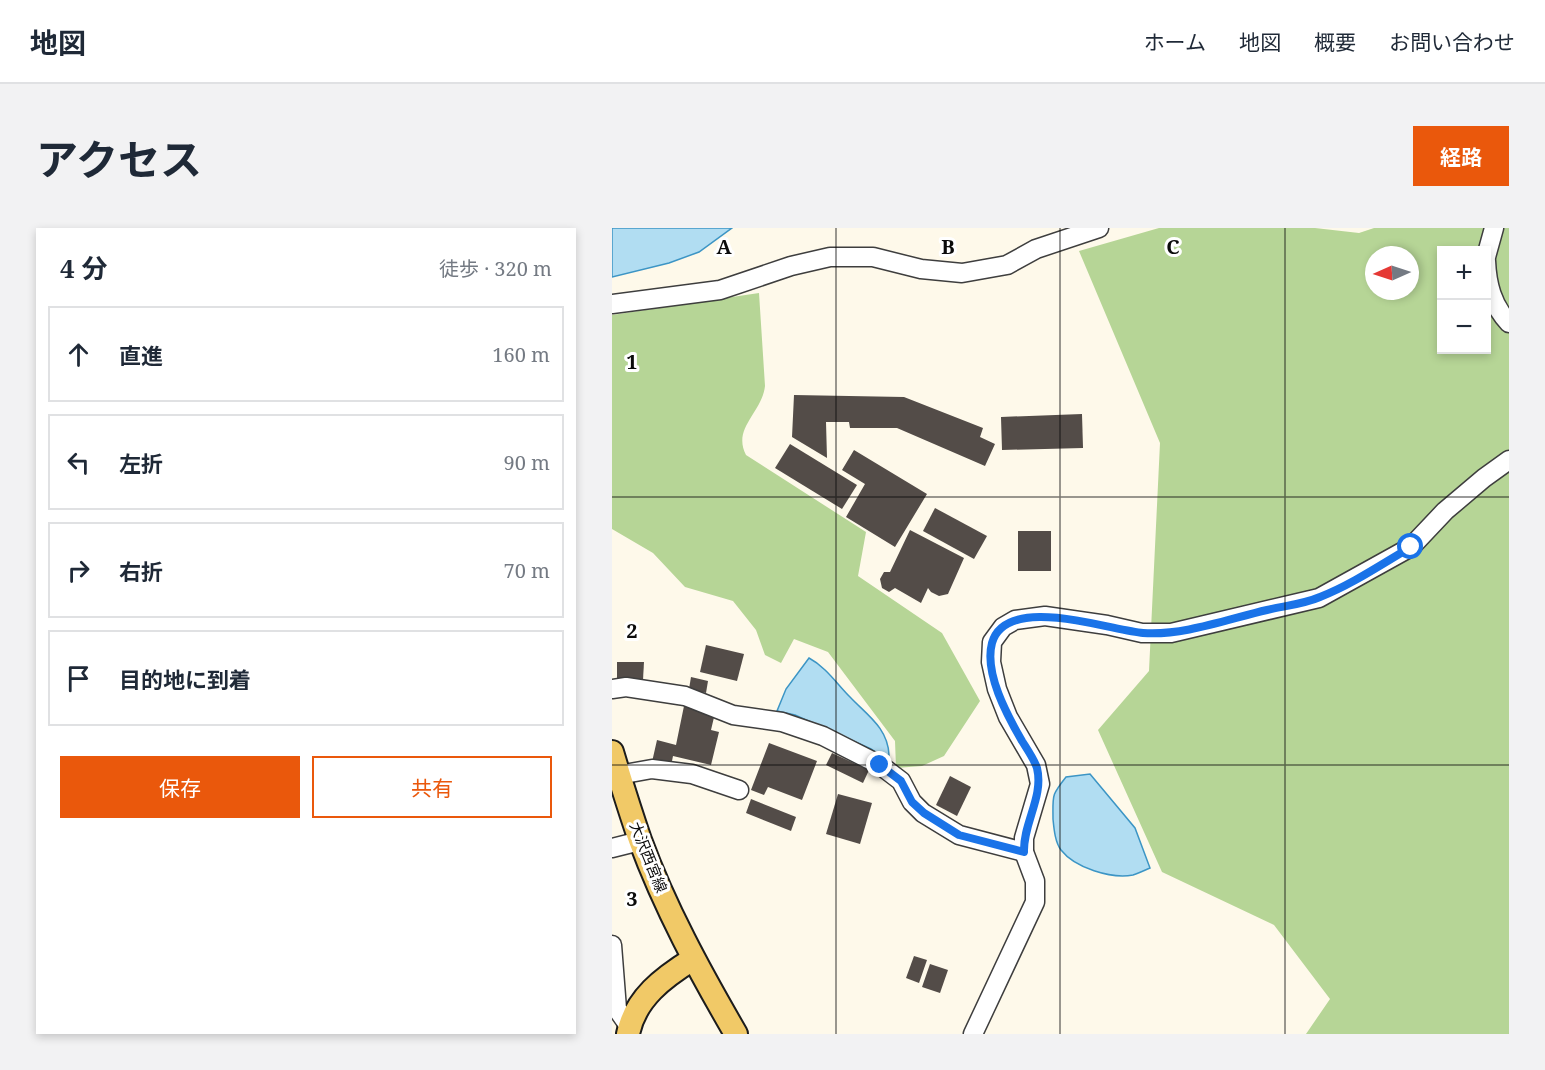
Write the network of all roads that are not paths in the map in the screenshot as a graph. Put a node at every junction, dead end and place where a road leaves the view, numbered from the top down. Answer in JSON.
{"nodes":[{"id":1,"x":1099,"y":228,"type":"edge"},
{"id":2,"x":1494,"y":228,"type":"edge"},
{"id":3,"x":1489,"y":246,"type":"edge"},
{"id":4,"x":1491,"y":294,"type":"edge"},
{"id":5,"x":612,"y":304,"type":"edge"},
{"id":6,"x":1509,"y":323,"type":"edge"},
{"id":7,"x":1509,"y":460,"type":"edge"},
{"id":8,"x":612,"y":689,"type":"edge"},
{"id":9,"x":612,"y":752,"type":"edge"},
{"id":10,"x":619,"y":775,"type":"junction"},
{"id":11,"x":739,"y":790,"type":"dead end"},
{"id":12,"x":640,"y":841,"type":"junction"},
{"id":13,"x":612,"y":848,"type":"edge"},
{"id":14,"x":1024,"y":852,"type":"junction"},
{"id":15,"x":612,"y":945,"type":"edge"},
{"id":16,"x":693,"y":959,"type":"junction"},
{"id":17,"x":629,"y":1030,"type":"edge"},
{"id":18,"x":736,"y":1034,"type":"edge"},
{"id":19,"x":973,"y":1034,"type":"edge"}],
"edges":[{"from":1,"to":5,"type":"street"},
{"from":2,"to":3,"type":"street"},
{"from":4,"to":6,"type":"street"},
{"from":7,"to":14,"type":"street"},
{"from":8,"to":14,"type":"street"},
{"from":9,"to":10,"type":"main road","name":"大沢西宮線"},
{"from":10,"to":11,"type":"street"},
{"from":10,"to":12,"type":"main road","name":"大沢西宮線"},
{"from":12,"to":13,"type":"street"},
{"from":12,"to":16,"type":"main road","name":"大沢西宮線"},
{"from":14,"to":19,"type":"street"},
{"from":15,"to":17,"type":"street"},
{"from":16,"to":17,"type":"main road"},
{"from":16,"to":18,"type":"main road","name":"大沢西宮線"}]}
